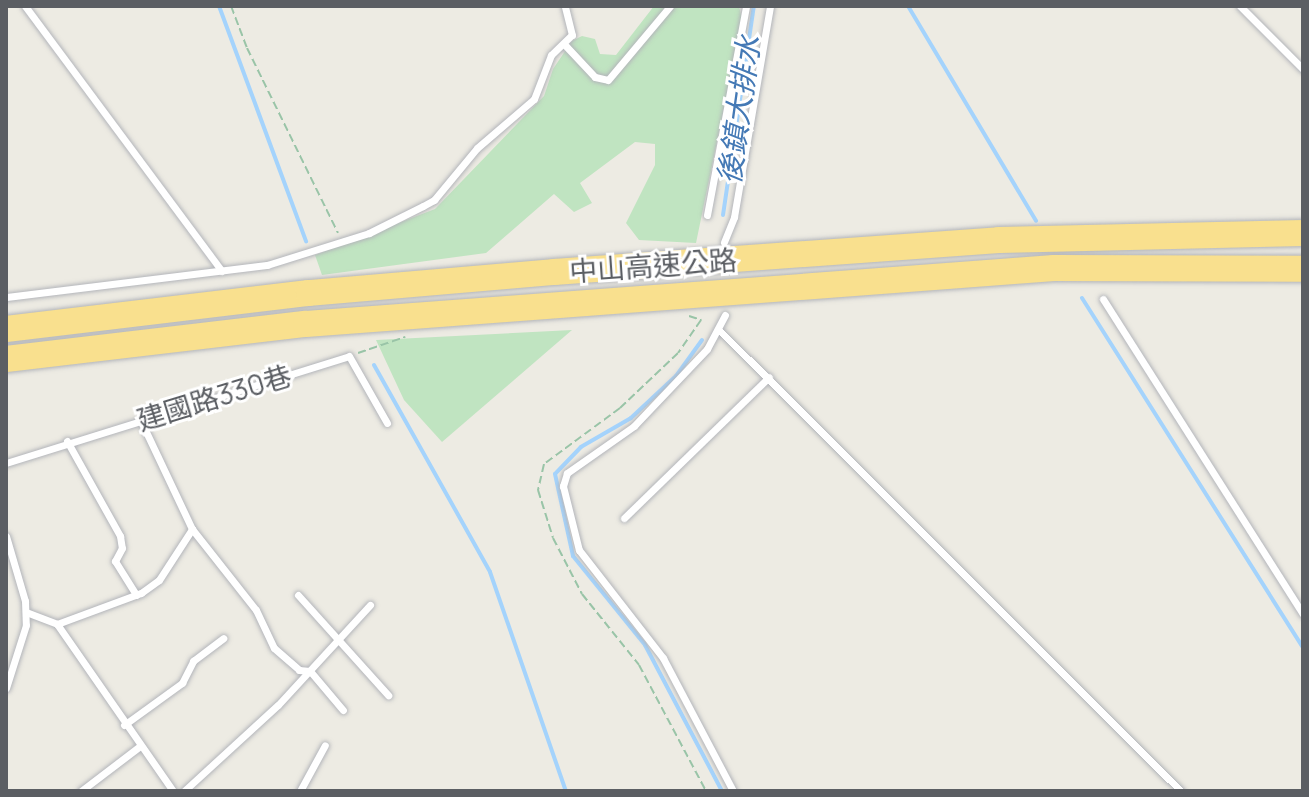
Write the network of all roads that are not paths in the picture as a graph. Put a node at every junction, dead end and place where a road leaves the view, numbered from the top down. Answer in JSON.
{"nodes":[{"id":1,"x":25,"y":6,"type":"edge"},
{"id":2,"x":565,"y":6,"type":"edge"},
{"id":3,"x":670,"y":6,"type":"edge"},
{"id":4,"x":746,"y":6,"type":"edge"},
{"id":5,"x":770,"y":6,"type":"edge"},
{"id":6,"x":1240,"y":6,"type":"edge"},
{"id":7,"x":564,"y":44,"type":"junction"},
{"id":8,"x":1303,"y":69,"type":"edge"},
{"id":9,"x":707,"y":215,"type":"dead end"},
{"id":10,"x":1303,"y":233,"type":"edge"},
{"id":11,"x":724,"y":242,"type":"dead end"},
{"id":12,"x":1303,"y":269,"type":"edge"},
{"id":13,"x":222,"y":271,"type":"junction"},
{"id":14,"x":6,"y":297,"type":"edge"},
{"id":15,"x":1103,"y":299,"type":"dead end"},
{"id":16,"x":725,"y":315,"type":"dead end"},
{"id":17,"x":6,"y":329,"type":"edge"},
{"id":18,"x":720,"y":331,"type":"junction"},
{"id":19,"x":6,"y":359,"type":"edge"},
{"id":20,"x":769,"y":377,"type":"junction"},
{"id":21,"x":140,"y":419,"type":"junction"},
{"id":22,"x":387,"y":423,"type":"dead end"},
{"id":23,"x":67,"y":441,"type":"junction"},
{"id":24,"x":6,"y":463,"type":"edge"},
{"id":25,"x":624,"y":518,"type":"dead end"},
{"id":26,"x":192,"y":529,"type":"junction"},
{"id":27,"x":6,"y":536,"type":"edge"},
{"id":28,"x":136,"y":595,"type":"junction"},
{"id":29,"x":298,"y":595,"type":"dead end"},
{"id":30,"x":370,"y":605,"type":"dead end"},
{"id":31,"x":26,"y":612,"type":"junction"},
{"id":32,"x":1303,"y":614,"type":"edge"},
{"id":33,"x":57,"y":624,"type":"junction"},
{"id":34,"x":223,"y":638,"type":"dead end"},
{"id":35,"x":338,"y":640,"type":"junction"},
{"id":36,"x":310,"y":671,"type":"junction"},
{"id":37,"x":6,"y":688,"type":"edge"},
{"id":38,"x":388,"y":695,"type":"dead end"},
{"id":39,"x":343,"y":710,"type":"dead end"},
{"id":40,"x":124,"y":725,"type":"junction"},
{"id":41,"x":325,"y":745,"type":"dead end"},
{"id":42,"x":140,"y":746,"type":"junction"},
{"id":43,"x":1178,"y":790,"type":"edge"},
{"id":44,"x":81,"y":791,"type":"edge"},
{"id":45,"x":173,"y":791,"type":"edge"},
{"id":46,"x":184,"y":791,"type":"edge"},
{"id":47,"x":300,"y":791,"type":"edge"},
{"id":48,"x":733,"y":791,"type":"edge"}],
"edges":[{"from":1,"to":13,"type":"lane"},
{"from":2,"to":7,"type":"lane"},
{"from":3,"to":7,"type":"lane"},
{"from":4,"to":9,"type":"lane"},
{"from":5,"to":11,"type":"lane"},
{"from":6,"to":8,"type":"lane"},
{"from":7,"to":13,"type":"lane"},
{"from":10,"to":17,"type":"highway","name":"中山高速公路"},
{"from":12,"to":19,"type":"highway","name":"中山高速公路"},
{"from":13,"to":14,"type":"lane"},
{"from":15,"to":32,"type":"lane"},
{"from":16,"to":18,"type":"lane"},
{"from":18,"to":20,"type":"lane"},
{"from":18,"to":48,"type":"lane"},
{"from":20,"to":25,"type":"lane"},
{"from":20,"to":43,"type":"lane"},
{"from":21,"to":22,"type":"lane","name":"建國路330巷"},
{"from":21,"to":23,"type":"lane","name":"建國路330巷"},
{"from":21,"to":26,"type":"lane"},
{"from":23,"to":24,"type":"lane","name":"建國路330巷"},
{"from":23,"to":28,"type":"lane"},
{"from":26,"to":28,"type":"lane"},
{"from":26,"to":36,"type":"lane"},
{"from":27,"to":31,"type":"lane"},
{"from":28,"to":33,"type":"lane"},
{"from":29,"to":35,"type":"lane"},
{"from":30,"to":35,"type":"lane"},
{"from":31,"to":33,"type":"lane"},
{"from":31,"to":37,"type":"lane"},
{"from":33,"to":40,"type":"lane"},
{"from":34,"to":40,"type":"lane"},
{"from":35,"to":36,"type":"lane"},
{"from":35,"to":38,"type":"lane"},
{"from":36,"to":39,"type":"lane"},
{"from":36,"to":46,"type":"lane"},
{"from":40,"to":42,"type":"lane"},
{"from":41,"to":47,"type":"lane"},
{"from":42,"to":44,"type":"lane"},
{"from":42,"to":45,"type":"lane"}]}
